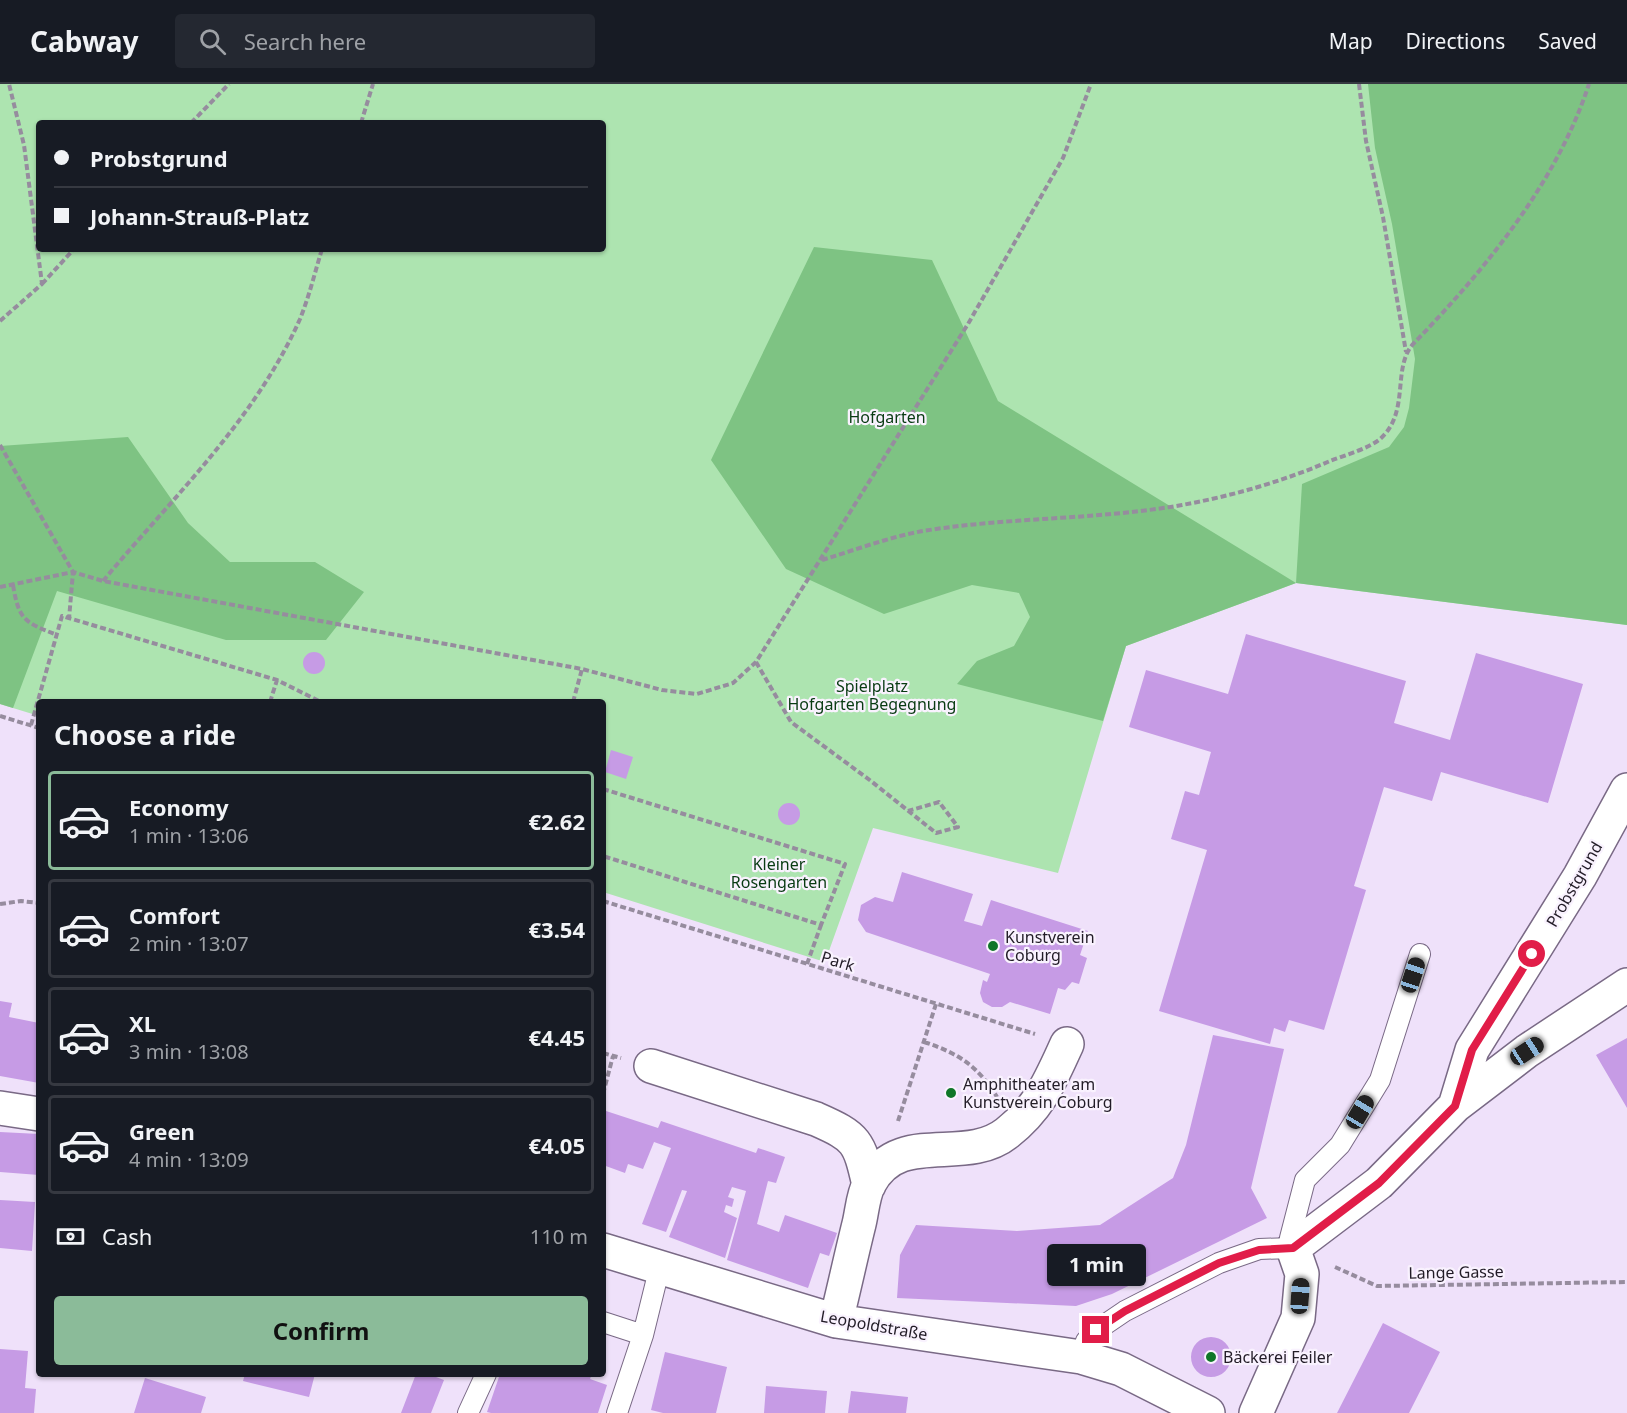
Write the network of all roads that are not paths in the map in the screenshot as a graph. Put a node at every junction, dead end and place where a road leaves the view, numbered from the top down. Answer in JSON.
{"nodes":[{"id":1,"x":1627,"y":790,"type":"edge"},
{"id":2,"x":1420,"y":954,"type":"dead end"},
{"id":3,"x":1627,"y":985,"type":"edge"},
{"id":4,"x":1067,"y":1044,"type":"road end"},
{"id":5,"x":651,"y":1066,"type":"dead end"},
{"id":6,"x":1455,"y":1106,"type":"junction"},
{"id":7,"x":0,"y":1108,"type":"edge"},
{"id":8,"x":36,"y":1114,"type":"edge"},
{"id":9,"x":876,"y":1175,"type":"junction"},
{"id":10,"x":1293,"y":1248,"type":"junction"},
{"id":11,"x":606,"y":1251,"type":"edge"},
{"id":12,"x":660,"y":1266,"type":"junction"},
{"id":13,"x":836,"y":1321,"type":"junction"},
{"id":14,"x":606,"y":1323,"type":"edge"},
{"id":15,"x":643,"y":1335,"type":"junction"},
{"id":16,"x":1081,"y":1357,"type":"junction"},
{"id":17,"x":485,"y":1377,"type":"edge"},
{"id":18,"x":468,"y":1413,"type":"edge"},
{"id":19,"x":617,"y":1413,"type":"edge"},
{"id":20,"x":1208,"y":1413,"type":"edge"},
{"id":21,"x":1256,"y":1413,"type":"edge"}],
"edges":[{"from":1,"to":6,"type":"street","name":"Probstgrund"},
{"from":2,"to":10,"type":"lane"},
{"from":3,"to":6,"type":"street"},
{"from":4,"to":9,"type":"street"},
{"from":5,"to":9,"type":"street"},
{"from":6,"to":10,"type":"street"},
{"from":7,"to":8,"type":"street"},
{"from":9,"to":13,"type":"street"},
{"from":10,"to":16,"type":"lane"},
{"from":10,"to":21,"type":"street"},
{"from":11,"to":12,"type":"street","name":"Leopoldstraße"},
{"from":12,"to":13,"type":"street","name":"Leopoldstraße"},
{"from":12,"to":15,"type":"lane"},
{"from":13,"to":16,"type":"street","name":"Leopoldstraße"},
{"from":14,"to":15,"type":"lane"},
{"from":15,"to":19,"type":"lane"},
{"from":16,"to":20,"type":"street","name":"Leopoldstraße"},
{"from":17,"to":18,"type":"lane"}]}
